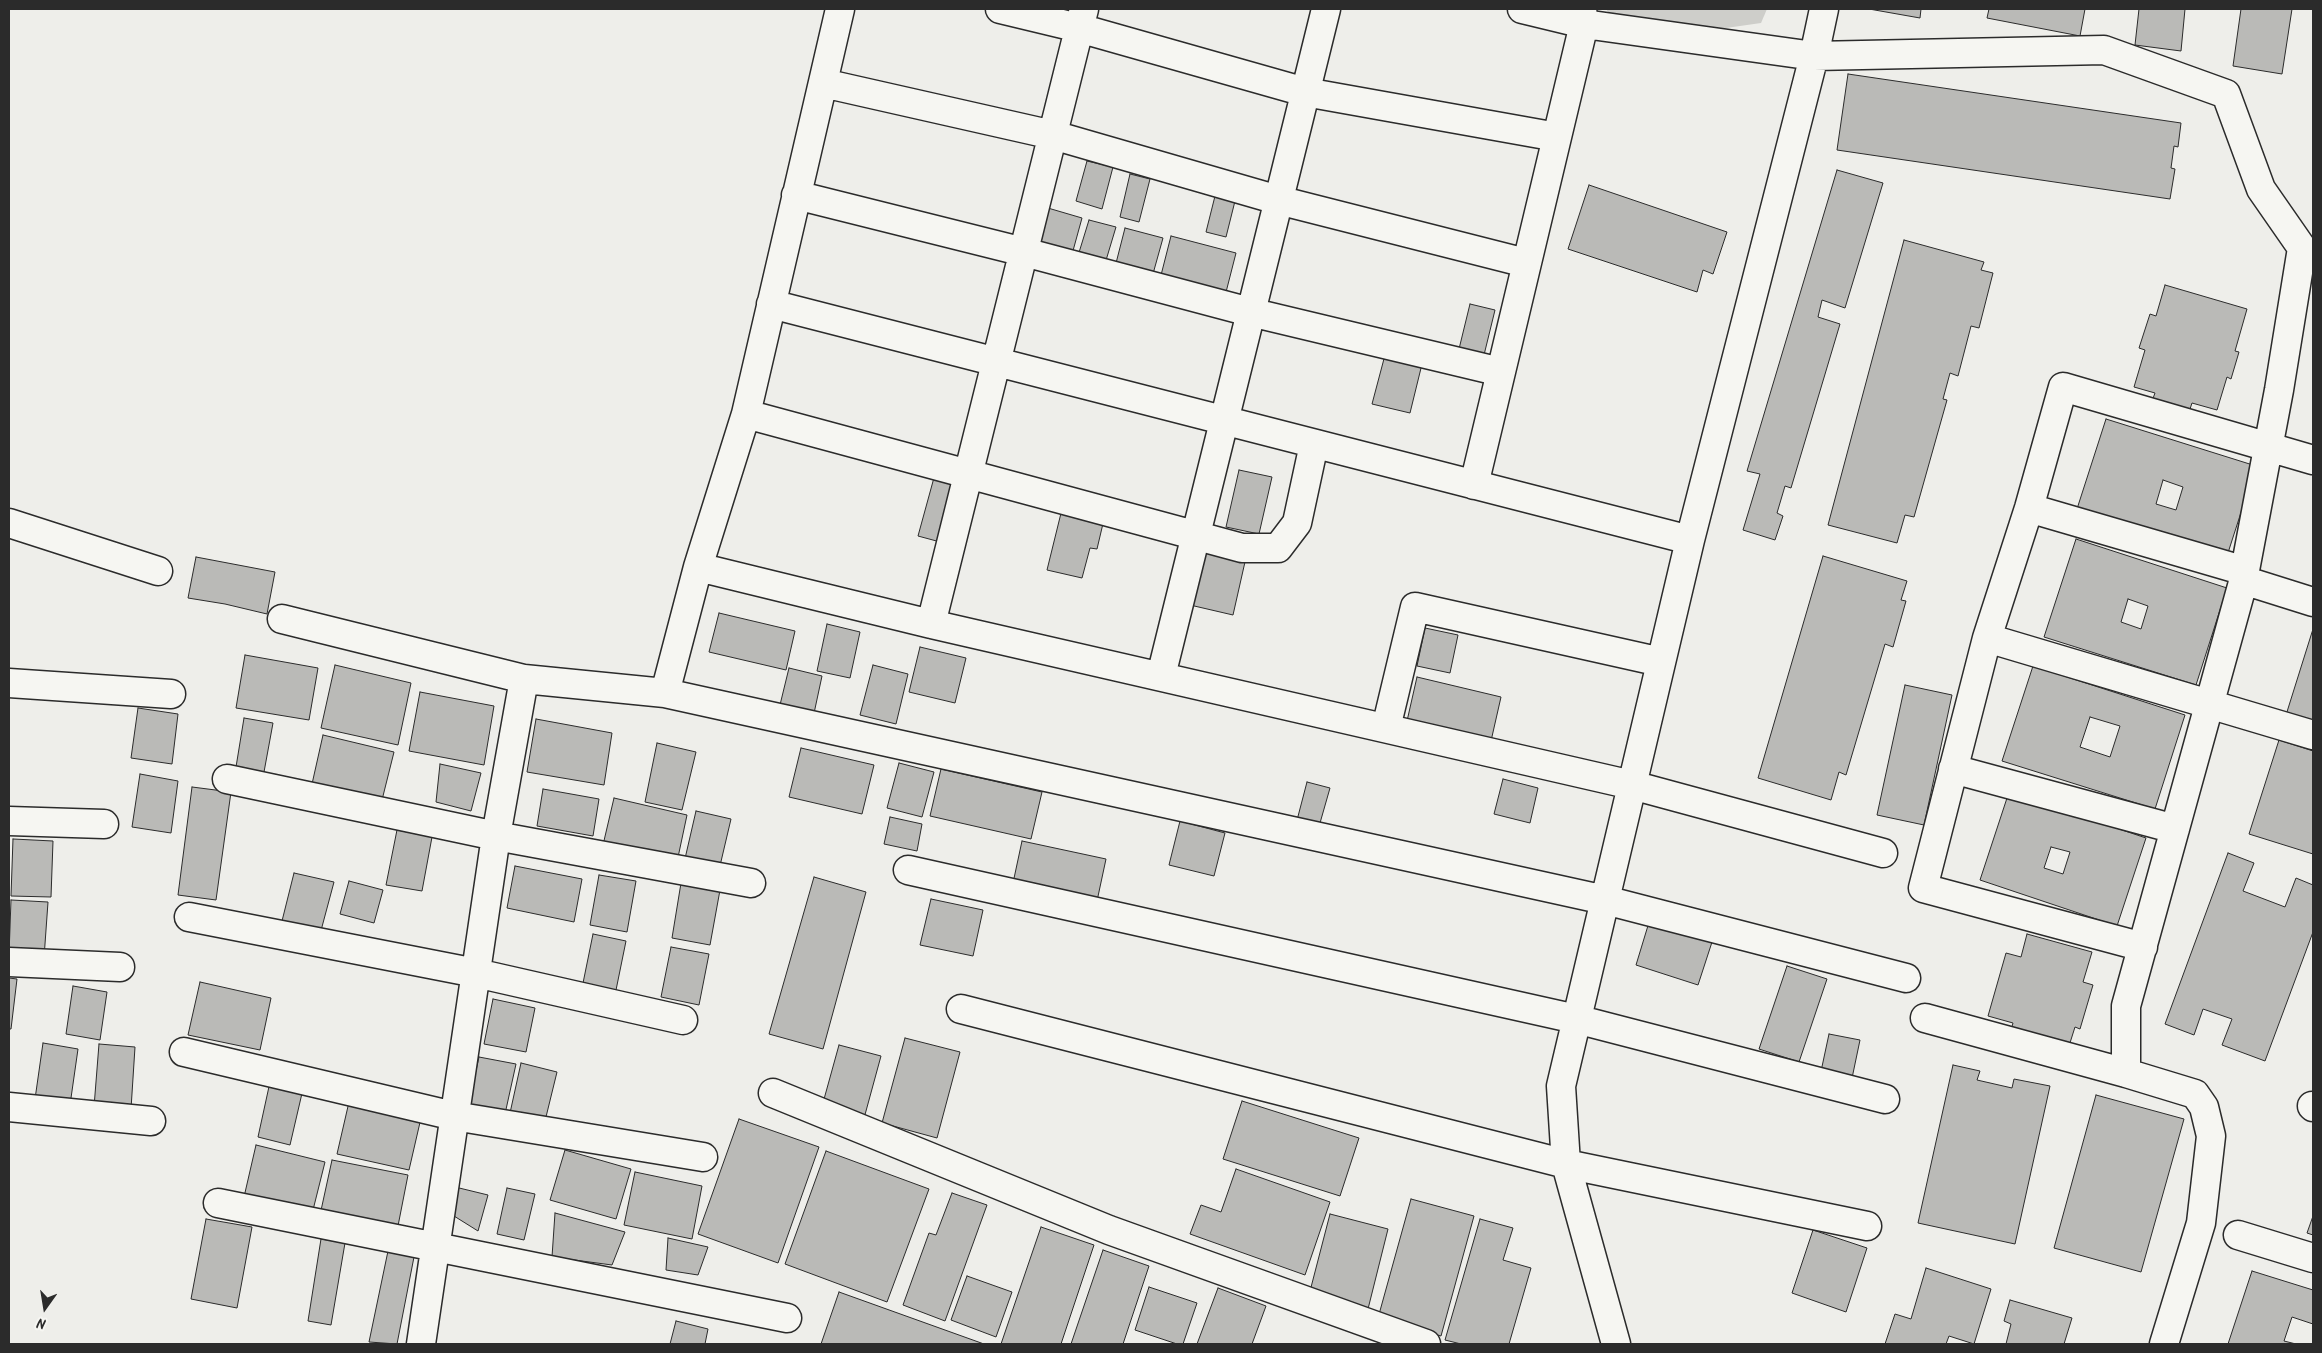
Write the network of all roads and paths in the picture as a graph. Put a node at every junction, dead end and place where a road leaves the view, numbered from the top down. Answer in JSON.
{"nodes":[{"id":1,"x":840,"y":9,"type":"edge"},
{"id":2,"x":1000,"y":9,"type":"edge"},
{"id":3,"x":1326,"y":9,"type":"edge"},
{"id":4,"x":1522,"y":9,"type":"edge"},
{"id":5,"x":1824,"y":9,"type":"edge"},
{"id":6,"x":1583,"y":16,"type":"edge"},
{"id":7,"x":1082,"y":19,"type":"edge"},
{"id":8,"x":1814,"y":56,"type":"junction"},
{"id":9,"x":823,"y":83,"type":"junction"},
{"id":10,"x":1305,"y":92,"type":"junction"},
{"id":11,"x":1053,"y":134,"type":"junction"},
{"id":12,"x":1557,"y":137,"type":"junction"},
{"id":13,"x":796,"y":195,"type":"junction"},
{"id":14,"x":1278,"y":200,"type":"junction"},
{"id":15,"x":1024,"y":252,"type":"junction"},
{"id":16,"x":1526,"y":263,"type":"junction"},
{"id":17,"x":771,"y":304,"type":"junction"},
{"id":18,"x":1250,"y":312,"type":"junction"},
{"id":19,"x":997,"y":362,"type":"junction"},
{"id":20,"x":1501,"y":372,"type":"junction"},
{"id":21,"x":746,"y":414,"type":"junction"},
{"id":22,"x":1224,"y":420,"type":"junction"},
{"id":23,"x":1314,"y":444,"type":"junction"},
{"id":24,"x":2268,"y":447,"type":"junction"},
{"id":25,"x":2313,"y":460,"type":"edge"},
{"id":26,"x":969,"y":474,"type":"junction"},
{"id":27,"x":1474,"y":485,"type":"junction"},
{"id":28,"x":2029,"y":508,"type":"junction"},
{"id":29,"x":9,"y":523,"type":"edge"},
{"id":30,"x":1196,"y":536,"type":"junction"},
{"id":31,"x":1690,"y":540,"type":"junction"},
{"id":32,"x":698,"y":567,"type":"junction"},
{"id":33,"x":158,"y":571,"type":"dead end"},
{"id":34,"x":2244,"y":575,"type":"junction"},
{"id":35,"x":2313,"y":602,"type":"edge"},
{"id":36,"x":282,"y":619,"type":"dead end"},
{"id":37,"x":931,"y":624,"type":"junction"},
{"id":38,"x":1987,"y":638,"type":"junction"},
{"id":39,"x":1661,"y":662,"type":"junction"},
{"id":40,"x":1160,"y":676,"type":"junction"},
{"id":41,"x":524,"y":679,"type":"junction"},
{"id":42,"x":9,"y":683,"type":"edge"},
{"id":43,"x":665,"y":693,"type":"junction"},
{"id":44,"x":171,"y":694,"type":"dead end"},
{"id":45,"x":2210,"y":704,"type":"junction"},
{"id":46,"x":1386,"y":728,"type":"junction"},
{"id":47,"x":2313,"y":735,"type":"edge"},
{"id":48,"x":1953,"y":769,"type":"junction"},
{"id":49,"x":227,"y":780,"type":"dead end"},
{"id":50,"x":1632,"y":785,"type":"junction"},
{"id":51,"x":9,"y":821,"type":"edge"},
{"id":52,"x":104,"y":824,"type":"dead end"},
{"id":53,"x":2175,"y":829,"type":"junction"},
{"id":54,"x":496,"y":836,"type":"junction"},
{"id":55,"x":1883,"y":854,"type":"dead end"},
{"id":56,"x":908,"y":870,"type":"dead end"},
{"id":57,"x":751,"y":883,"type":"dead end"},
{"id":58,"x":1605,"y":900,"type":"junction"},
{"id":59,"x":189,"y":918,"type":"dead end"},
{"id":60,"x":2143,"y":947,"type":"junction"},
{"id":61,"x":9,"y":962,"type":"edge"},
{"id":62,"x":120,"y":967,"type":"dead end"},
{"id":63,"x":476,"y":973,"type":"junction"},
{"id":64,"x":1906,"y":978,"type":"dead end"},
{"id":65,"x":961,"y":1009,"type":"dead end"},
{"id":66,"x":1925,"y":1018,"type":"dead end"},
{"id":67,"x":1576,"y":1019,"type":"junction"},
{"id":68,"x":682,"y":1020,"type":"dead end"},
{"id":69,"x":184,"y":1052,"type":"dead end"},
{"id":70,"x":2126,"y":1073,"type":"junction"},
{"id":71,"x":772,"y":1093,"type":"dead end"},
{"id":72,"x":1885,"y":1099,"type":"dead end"},
{"id":73,"x":9,"y":1107,"type":"edge"},
{"id":74,"x":454,"y":1116,"type":"junction"},
{"id":75,"x":151,"y":1120,"type":"dead end"},
{"id":76,"x":703,"y":1157,"type":"dead end"},
{"id":77,"x":1566,"y":1164,"type":"junction"},
{"id":78,"x":218,"y":1203,"type":"dead end"},
{"id":79,"x":1867,"y":1226,"type":"dead end"},
{"id":80,"x":2238,"y":1235,"type":"dead end"},
{"id":81,"x":435,"y":1247,"type":"junction"},
{"id":82,"x":2313,"y":1258,"type":"edge"},
{"id":83,"x":787,"y":1318,"type":"dead end"},
{"id":84,"x":421,"y":1344,"type":"edge"},
{"id":85,"x":1426,"y":1344,"type":"edge"},
{"id":86,"x":1616,"y":1344,"type":"edge"},
{"id":87,"x":2164,"y":1344,"type":"edge"}],
"edges":[{"from":1,"to":9,"type":"street"},
{"from":2,"to":7,"type":"street"},
{"from":3,"to":10,"type":"street"},
{"from":4,"to":6,"type":"street"},
{"from":5,"to":8,"type":"street"},
{"from":6,"to":8,"type":"street"},
{"from":6,"to":12,"type":"street"},
{"from":7,"to":10,"type":"street"},
{"from":7,"to":11,"type":"street"},
{"from":8,"to":24,"type":"street"},
{"from":8,"to":31,"type":"street"},
{"from":9,"to":11,"type":"street"},
{"from":9,"to":13,"type":"street"},
{"from":10,"to":12,"type":"street"},
{"from":10,"to":14,"type":"street"},
{"from":11,"to":14,"type":"street"},
{"from":11,"to":15,"type":"street"},
{"from":12,"to":16,"type":"street"},
{"from":13,"to":15,"type":"street"},
{"from":13,"to":17,"type":"street"},
{"from":14,"to":16,"type":"street"},
{"from":14,"to":18,"type":"street"},
{"from":15,"to":18,"type":"street"},
{"from":15,"to":19,"type":"street"},
{"from":16,"to":20,"type":"street"},
{"from":17,"to":19,"type":"street"},
{"from":17,"to":21,"type":"street"},
{"from":18,"to":20,"type":"street"},
{"from":18,"to":22,"type":"street"},
{"from":19,"to":22,"type":"street"},
{"from":19,"to":26,"type":"street"},
{"from":20,"to":27,"type":"street"},
{"from":21,"to":26,"type":"street"},
{"from":21,"to":32,"type":"street"},
{"from":22,"to":23,"type":"street"},
{"from":22,"to":30,"type":"street"},
{"from":23,"to":27,"type":"street"},
{"from":23,"to":30,"type":"street"},
{"from":24,"to":25,"type":"street"},
{"from":24,"to":28,"type":"street"},
{"from":24,"to":34,"type":"street"},
{"from":26,"to":30,"type":"street"},
{"from":26,"to":37,"type":"street"},
{"from":27,"to":31,"type":"street"},
{"from":28,"to":34,"type":"street"},
{"from":28,"to":38,"type":"street"},
{"from":29,"to":33,"type":"street"},
{"from":30,"to":40,"type":"street"},
{"from":31,"to":39,"type":"street"},
{"from":32,"to":37,"type":"street"},
{"from":32,"to":43,"type":"street"},
{"from":34,"to":35,"type":"street"},
{"from":34,"to":45,"type":"street"},
{"from":36,"to":41,"type":"street"},
{"from":37,"to":40,"type":"street"},
{"from":38,"to":45,"type":"street"},
{"from":38,"to":48,"type":"street"},
{"from":39,"to":46,"type":"street"},
{"from":39,"to":50,"type":"street"},
{"from":40,"to":46,"type":"street"},
{"from":41,"to":43,"type":"street"},
{"from":41,"to":54,"type":"street"},
{"from":42,"to":44,"type":"street"},
{"from":43,"to":58,"type":"street"},
{"from":45,"to":47,"type":"street"},
{"from":45,"to":53,"type":"street"},
{"from":46,"to":50,"type":"street"},
{"from":48,"to":53,"type":"street"},
{"from":48,"to":60,"type":"street"},
{"from":49,"to":54,"type":"street"},
{"from":50,"to":55,"type":"street"},
{"from":50,"to":58,"type":"street"},
{"from":51,"to":52,"type":"street"},
{"from":53,"to":60,"type":"street"},
{"from":54,"to":57,"type":"street"},
{"from":54,"to":63,"type":"street"},
{"from":56,"to":67,"type":"street"},
{"from":58,"to":64,"type":"street"},
{"from":58,"to":67,"type":"street"},
{"from":59,"to":63,"type":"street"},
{"from":60,"to":70,"type":"street"},
{"from":61,"to":62,"type":"street"},
{"from":63,"to":68,"type":"street"},
{"from":63,"to":74,"type":"street"},
{"from":65,"to":77,"type":"street"},
{"from":66,"to":70,"type":"street"},
{"from":67,"to":72,"type":"street"},
{"from":67,"to":77,"type":"street"},
{"from":69,"to":74,"type":"street"},
{"from":70,"to":87,"type":"street"},
{"from":71,"to":85,"type":"street"},
{"from":73,"to":75,"type":"street"},
{"from":74,"to":76,"type":"street"},
{"from":74,"to":81,"type":"street"},
{"from":77,"to":79,"type":"street"},
{"from":77,"to":86,"type":"street"},
{"from":78,"to":81,"type":"street"},
{"from":80,"to":82,"type":"street"},
{"from":81,"to":83,"type":"street"},
{"from":81,"to":84,"type":"street"}]}
